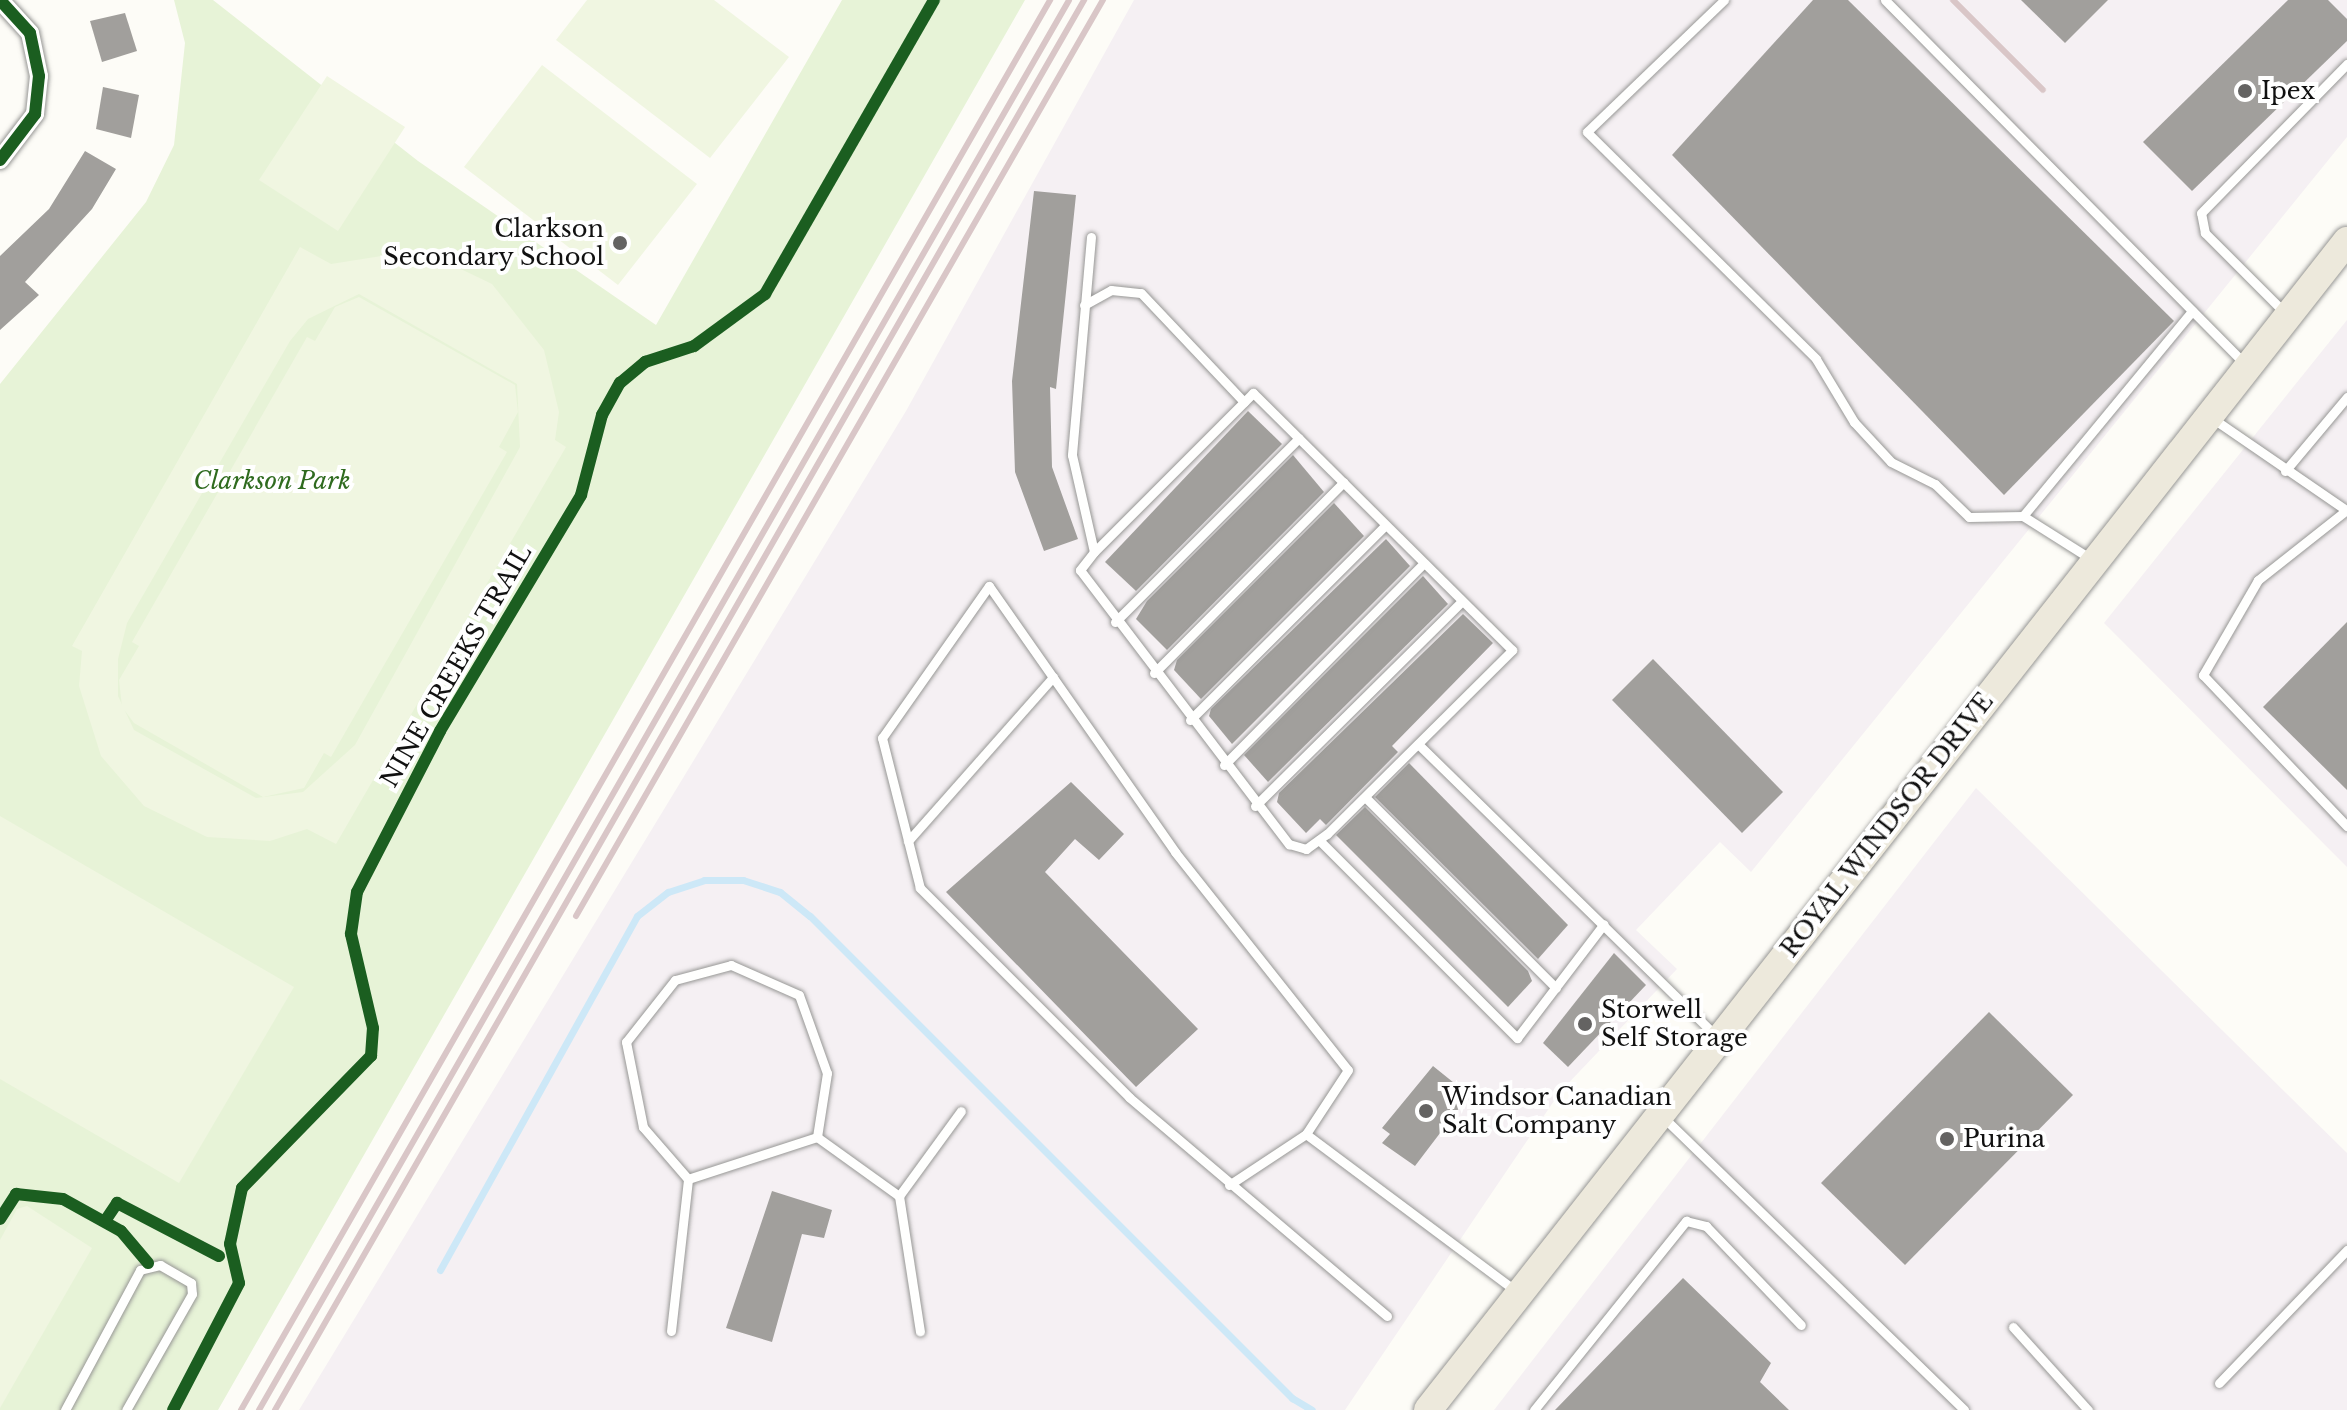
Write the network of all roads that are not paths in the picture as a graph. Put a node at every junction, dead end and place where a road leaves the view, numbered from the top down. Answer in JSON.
{"nodes":[{"id":1,"x":0,"y":0,"type":"edge"},
{"id":2,"x":1724,"y":0,"type":"edge"},
{"id":3,"x":1885,"y":0,"type":"edge"},
{"id":4,"x":2347,"y":64,"type":"edge"},
{"id":5,"x":0,"y":160,"type":"edge"},
{"id":6,"x":1091,"y":237,"type":"dead end"},
{"id":7,"x":2347,"y":241,"type":"edge"},
{"id":8,"x":1084,"y":305,"type":"junction"},
{"id":9,"x":2192,"y":311,"type":"junction"},
{"id":10,"x":2288,"y":316,"type":"junction"},
{"id":11,"x":2248,"y":367,"type":"junction"},
{"id":12,"x":2347,"y":397,"type":"edge"},
{"id":13,"x":1244,"y":402,"type":"junction"},
{"id":14,"x":2209,"y":416,"type":"junction"},
{"id":15,"x":1299,"y":438,"type":"junction"},
{"id":16,"x":2285,"y":471,"type":"junction"},
{"id":17,"x":1344,"y":482,"type":"junction"},
{"id":18,"x":2345,"y":511,"type":"edge"},
{"id":19,"x":2023,"y":516,"type":"junction"},
{"id":20,"x":1386,"y":525,"type":"junction"},
{"id":21,"x":1094,"y":552,"type":"junction"},
{"id":22,"x":2094,"y":562,"type":"junction"},
{"id":23,"x":1424,"y":563,"type":"junction"},
{"id":24,"x":1462,"y":601,"type":"junction"},
{"id":25,"x":1115,"y":622,"type":"junction"},
{"id":26,"x":1154,"y":673,"type":"junction"},
{"id":27,"x":1053,"y":677,"type":"junction"},
{"id":28,"x":1190,"y":720,"type":"junction"},
{"id":29,"x":1418,"y":744,"type":"junction"},
{"id":30,"x":1224,"y":765,"type":"junction"},
{"id":31,"x":1365,"y":797,"type":"junction"},
{"id":32,"x":1255,"y":806,"type":"junction"},
{"id":33,"x":2347,"y":826,"type":"edge"},
{"id":34,"x":908,"y":841,"type":"junction"},
{"id":35,"x":1320,"y":841,"type":"junction"},
{"id":36,"x":1604,"y":924,"type":"junction"},
{"id":37,"x":1556,"y":988,"type":"junction"},
{"id":38,"x":1719,"y":1038,"type":"junction"},
{"id":39,"x":961,"y":1111,"type":"dead end"},
{"id":40,"x":1660,"y":1114,"type":"junction"},
{"id":41,"x":1306,"y":1134,"type":"junction"},
{"id":42,"x":817,"y":1137,"type":"junction"},
{"id":43,"x":688,"y":1179,"type":"junction"},
{"id":44,"x":1229,"y":1185,"type":"junction"},
{"id":45,"x":899,"y":1196,"type":"junction"},
{"id":46,"x":2347,"y":1250,"type":"edge"},
{"id":47,"x":1518,"y":1293,"type":"junction"},
{"id":48,"x":1387,"y":1316,"type":"dead end"},
{"id":49,"x":1801,"y":1325,"type":"dead end"},
{"id":50,"x":2013,"y":1327,"type":"dead end"},
{"id":51,"x":671,"y":1331,"type":"dead end"},
{"id":52,"x":920,"y":1331,"type":"dead end"},
{"id":53,"x":2219,"y":1383,"type":"dead end"},
{"id":54,"x":65,"y":1410,"type":"edge"},
{"id":55,"x":126,"y":1410,"type":"edge"},
{"id":56,"x":1428,"y":1410,"type":"edge"},
{"id":57,"x":1534,"y":1410,"type":"edge"},
{"id":58,"x":1964,"y":1410,"type":"edge"},
{"id":59,"x":2088,"y":1410,"type":"edge"}],
"edges":[{"from":1,"to":5,"type":"street"},
{"from":2,"to":19,"type":"lane"},
{"from":3,"to":9,"type":"lane"},
{"from":4,"to":10,"type":"lane"},
{"from":6,"to":8,"type":"lane"},
{"from":7,"to":10,"type":"main road","name":"ROYAL WINDSOR DRIVE"},
{"from":8,"to":13,"type":"lane"},
{"from":8,"to":21,"type":"lane"},
{"from":9,"to":11,"type":"lane"},
{"from":9,"to":19,"type":"lane"},
{"from":10,"to":11,"type":"main road","name":"ROYAL WINDSOR DRIVE"},
{"from":11,"to":14,"type":"main road","name":"ROYAL WINDSOR DRIVE"},
{"from":12,"to":16,"type":"lane"},
{"from":13,"to":15,"type":"lane"},
{"from":13,"to":21,"type":"lane"},
{"from":14,"to":16,"type":"lane"},
{"from":14,"to":22,"type":"main road","name":"ROYAL WINDSOR DRIVE"},
{"from":15,"to":17,"type":"lane"},
{"from":15,"to":25,"type":"lane"},
{"from":16,"to":18,"type":"lane"},
{"from":17,"to":20,"type":"lane"},
{"from":17,"to":26,"type":"lane"},
{"from":18,"to":33,"type":"lane"},
{"from":19,"to":22,"type":"lane"},
{"from":20,"to":23,"type":"lane"},
{"from":20,"to":28,"type":"lane"},
{"from":21,"to":25,"type":"lane"},
{"from":22,"to":38,"type":"main road","name":"ROYAL WINDSOR DRIVE"},
{"from":23,"to":24,"type":"lane"},
{"from":23,"to":30,"type":"lane"},
{"from":24,"to":29,"type":"lane"},
{"from":24,"to":32,"type":"lane"},
{"from":25,"to":26,"type":"lane"},
{"from":26,"to":28,"type":"lane"},
{"from":27,"to":34,"type":"lane"},
{"from":27,"to":34,"type":"lane"},
{"from":27,"to":41,"type":"lane"},
{"from":28,"to":30,"type":"lane"},
{"from":29,"to":31,"type":"lane"},
{"from":29,"to":36,"type":"lane"},
{"from":30,"to":32,"type":"lane"},
{"from":31,"to":35,"type":"lane"},
{"from":31,"to":37,"type":"lane"},
{"from":32,"to":35,"type":"lane"},
{"from":34,"to":44,"type":"lane"},
{"from":35,"to":37,"type":"lane"},
{"from":36,"to":37,"type":"lane"},
{"from":36,"to":38,"type":"lane"},
{"from":38,"to":40,"type":"main road","name":"ROYAL WINDSOR DRIVE"},
{"from":39,"to":45,"type":"lane"},
{"from":40,"to":47,"type":"main road","name":"ROYAL WINDSOR DRIVE"},
{"from":40,"to":58,"type":"lane"},
{"from":41,"to":44,"type":"lane"},
{"from":41,"to":47,"type":"lane"},
{"from":42,"to":43,"type":"lane"},
{"from":42,"to":43,"type":"lane"},
{"from":42,"to":45,"type":"lane"},
{"from":43,"to":51,"type":"lane"},
{"from":44,"to":48,"type":"lane"},
{"from":45,"to":52,"type":"lane"},
{"from":46,"to":53,"type":"lane"},
{"from":47,"to":56,"type":"main road","name":"ROYAL WINDSOR DRIVE"},
{"from":49,"to":57,"type":"lane"},
{"from":50,"to":59,"type":"lane"},
{"from":54,"to":55,"type":"lane"}]}
